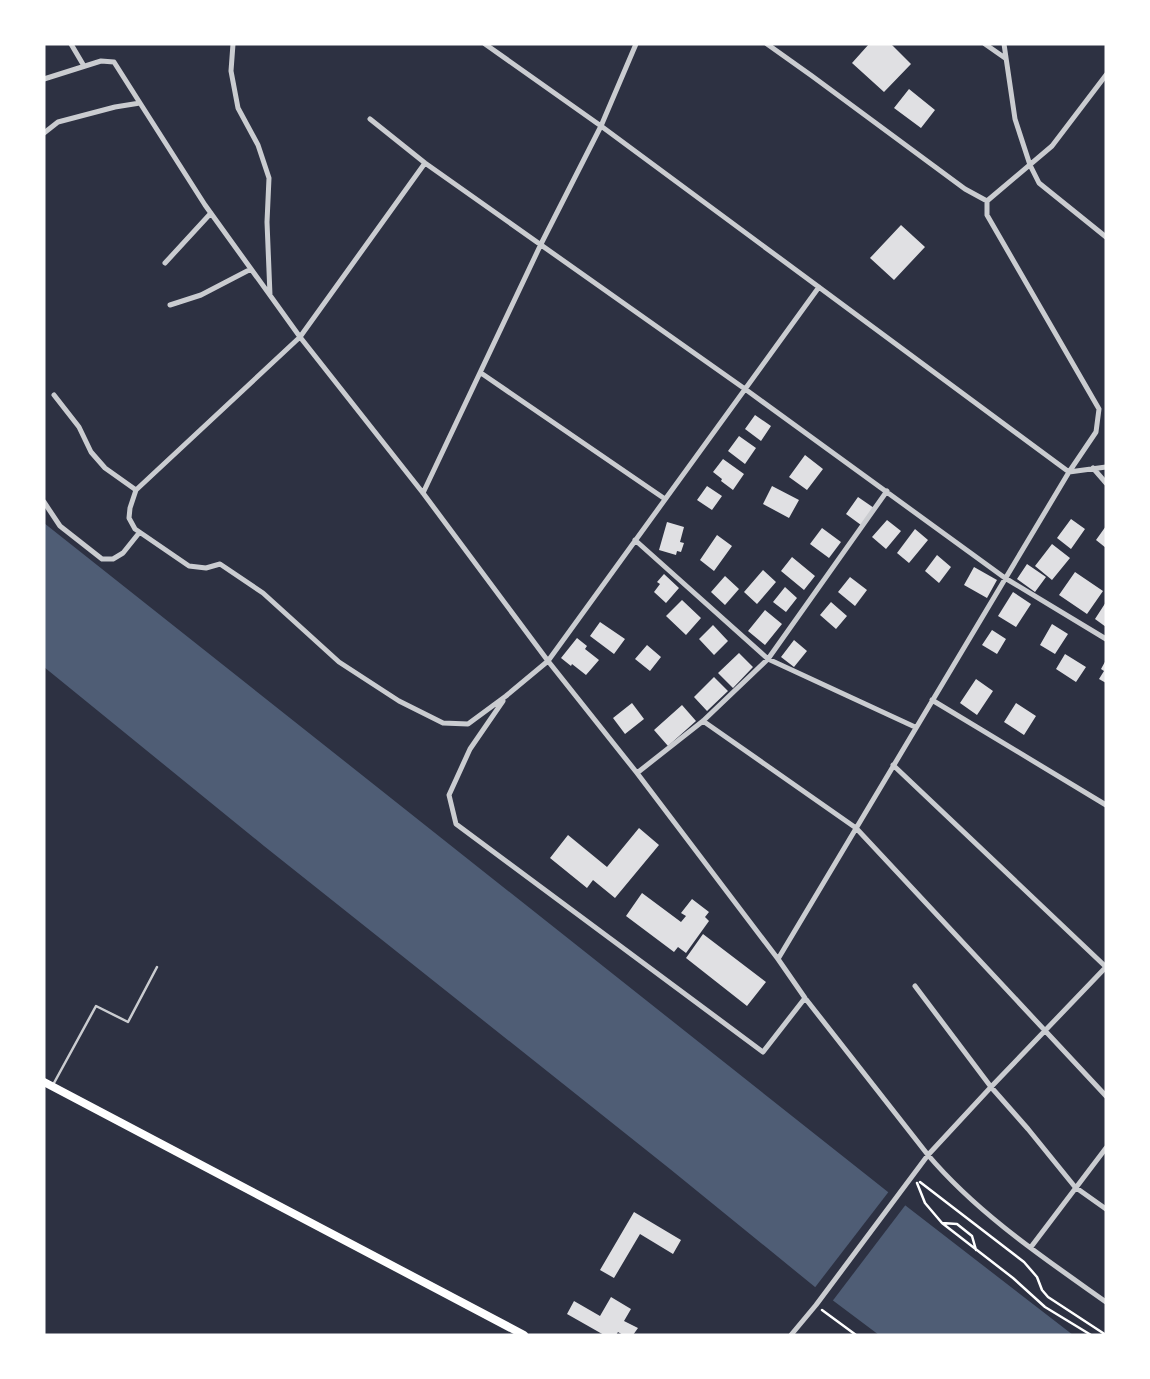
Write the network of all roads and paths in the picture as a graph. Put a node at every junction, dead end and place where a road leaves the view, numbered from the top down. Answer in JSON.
{"nodes":[{"id":1,"x":71,"y":44,"type":"edge"},
{"id":2,"x":233,"y":44,"type":"edge"},
{"id":3,"x":485,"y":44,"type":"edge"},
{"id":4,"x":636,"y":44,"type":"edge"},
{"id":5,"x":767,"y":44,"type":"edge"},
{"id":6,"x":985,"y":44,"type":"edge"},
{"id":7,"x":1004,"y":44,"type":"edge"},
{"id":8,"x":1005,"y":58,"type":"junction"},
{"id":9,"x":84,"y":66,"type":"junction"},
{"id":10,"x":1106,"y":75,"type":"edge"},
{"id":11,"x":44,"y":79,"type":"edge"},
{"id":12,"x":140,"y":103,"type":"junction"},
{"id":13,"x":370,"y":119,"type":"dead end"},
{"id":14,"x":601,"y":126,"type":"junction"},
{"id":15,"x":44,"y":133,"type":"edge"},
{"id":16,"x":425,"y":163,"type":"junction"},
{"id":17,"x":1030,"y":165,"type":"junction"},
{"id":18,"x":987,"y":201,"type":"junction"},
{"id":19,"x":211,"y":213,"type":"junction"},
{"id":20,"x":1106,"y":237,"type":"edge"},
{"id":21,"x":541,"y":244,"type":"junction"},
{"id":22,"x":165,"y":263,"type":"dead end"},
{"id":23,"x":251,"y":269,"type":"junction"},
{"id":24,"x":819,"y":287,"type":"junction"},
{"id":25,"x":270,"y":295,"type":"junction"},
{"id":26,"x":170,"y":305,"type":"dead end"},
{"id":27,"x":300,"y":337,"type":"junction"},
{"id":28,"x":481,"y":373,"type":"junction"},
{"id":29,"x":745,"y":389,"type":"junction"},
{"id":30,"x":54,"y":395,"type":"dead end"},
{"id":31,"x":1106,"y":467,"type":"edge"},
{"id":32,"x":1093,"y":468,"type":"junction"},
{"id":33,"x":1069,"y":472,"type":"junction"},
{"id":34,"x":1106,"y":483,"type":"edge"},
{"id":35,"x":136,"y":490,"type":"junction"},
{"id":36,"x":887,"y":491,"type":"junction"},
{"id":37,"x":423,"y":493,"type":"junction"},
{"id":38,"x":665,"y":499,"type":"junction"},
{"id":39,"x":44,"y":502,"type":"edge"},
{"id":40,"x":139,"y":533,"type":"junction"},
{"id":41,"x":635,"y":540,"type":"junction"},
{"id":42,"x":1005,"y":578,"type":"junction"},
{"id":43,"x":1106,"y":639,"type":"edge"},
{"id":44,"x":768,"y":659,"type":"junction"},
{"id":45,"x":548,"y":661,"type":"junction"},
{"id":46,"x":506,"y":696,"type":"junction"},
{"id":47,"x":932,"y":700,"type":"junction"},
{"id":48,"x":703,"y":721,"type":"junction"},
{"id":49,"x":915,"y":727,"type":"junction"},
{"id":50,"x":893,"y":765,"type":"junction"},
{"id":51,"x":637,"y":773,"type":"junction"},
{"id":52,"x":1106,"y":805,"type":"edge"},
{"id":53,"x":856,"y":828,"type":"junction"},
{"id":54,"x":778,"y":959,"type":"junction"},
{"id":55,"x":157,"y":967,"type":"dead end"},
{"id":56,"x":1106,"y":967,"type":"edge"},
{"id":57,"x":915,"y":986,"type":"dead end"},
{"id":58,"x":804,"y":999,"type":"junction"},
{"id":59,"x":1044,"y":1030,"type":"junction"},
{"id":60,"x":48,"y":1084,"type":"edge"},
{"id":61,"x":990,"y":1087,"type":"junction"},
{"id":62,"x":1106,"y":1096,"type":"edge"},
{"id":63,"x":1106,"y":1148,"type":"edge"},
{"id":64,"x":928,"y":1155,"type":"junction"},
{"id":65,"x":915,"y":1173,"type":"junction"},
{"id":66,"x":1075,"y":1187,"type":"junction"},
{"id":67,"x":1106,"y":1209,"type":"edge"},
{"id":68,"x":942,"y":1223,"type":"junction"},
{"id":69,"x":1031,"y":1247,"type":"junction"},
{"id":70,"x":976,"y":1250,"type":"junction"},
{"id":71,"x":996,"y":1258,"type":"dead end"},
{"id":72,"x":1002,"y":1262,"type":"dead end"},
{"id":73,"x":992,"y":1263,"type":"junction"},
{"id":74,"x":999,"y":1267,"type":"junction"},
{"id":75,"x":1106,"y":1302,"type":"edge"},
{"id":76,"x":817,"y":1303,"type":"junction"},
{"id":77,"x":524,"y":1335,"type":"edge"},
{"id":78,"x":791,"y":1335,"type":"edge"},
{"id":79,"x":856,"y":1335,"type":"edge"},
{"id":80,"x":1091,"y":1335,"type":"edge"},
{"id":81,"x":1106,"y":1335,"type":"edge"}],
"edges":[{"from":1,"to":9,"type":"street"},
{"from":2,"to":25,"type":"street"},
{"from":3,"to":14,"type":"street"},
{"from":4,"to":14,"type":"street"},
{"from":5,"to":18,"type":"street"},
{"from":6,"to":8,"type":"street"},
{"from":7,"to":8,"type":"street"},
{"from":8,"to":17,"type":"street"},
{"from":9,"to":11,"type":"street"},
{"from":9,"to":12,"type":"street"},
{"from":10,"to":17,"type":"street"},
{"from":12,"to":15,"type":"street"},
{"from":12,"to":19,"type":"street"},
{"from":13,"to":16,"type":"street"},
{"from":14,"to":21,"type":"street"},
{"from":14,"to":24,"type":"street"},
{"from":16,"to":21,"type":"street"},
{"from":16,"to":27,"type":"street"},
{"from":17,"to":18,"type":"street"},
{"from":17,"to":20,"type":"street"},
{"from":18,"to":33,"type":"street"},
{"from":19,"to":22,"type":"street"},
{"from":19,"to":23,"type":"street"},
{"from":21,"to":28,"type":"street"},
{"from":21,"to":29,"type":"street"},
{"from":23,"to":25,"type":"street"},
{"from":23,"to":26,"type":"street"},
{"from":24,"to":29,"type":"street"},
{"from":24,"to":33,"type":"street"},
{"from":25,"to":27,"type":"street"},
{"from":27,"to":35,"type":"street"},
{"from":27,"to":37,"type":"street"},
{"from":28,"to":37,"type":"street"},
{"from":28,"to":38,"type":"street"},
{"from":29,"to":36,"type":"street"},
{"from":29,"to":38,"type":"street"},
{"from":30,"to":35,"type":"street"},
{"from":31,"to":32,"type":"street"},
{"from":32,"to":33,"type":"street"},
{"from":32,"to":34,"type":"street"},
{"from":33,"to":42,"type":"street"},
{"from":35,"to":40,"type":"street"},
{"from":36,"to":42,"type":"street"},
{"from":36,"to":44,"type":"street"},
{"from":37,"to":45,"type":"street"},
{"from":38,"to":41,"type":"street"},
{"from":39,"to":40,"type":"street"},
{"from":40,"to":46,"type":"street"},
{"from":41,"to":44,"type":"street"},
{"from":41,"to":45,"type":"street"},
{"from":42,"to":43,"type":"street"},
{"from":42,"to":47,"type":"street"},
{"from":44,"to":48,"type":"street"},
{"from":44,"to":49,"type":"street"},
{"from":45,"to":46,"type":"street"},
{"from":45,"to":51,"type":"street"},
{"from":46,"to":58,"type":"street"},
{"from":47,"to":49,"type":"street"},
{"from":47,"to":52,"type":"street"},
{"from":48,"to":51,"type":"street"},
{"from":48,"to":53,"type":"street"},
{"from":49,"to":50,"type":"street"},
{"from":50,"to":53,"type":"street"},
{"from":50,"to":56,"type":"street"},
{"from":51,"to":54,"type":"street"},
{"from":53,"to":54,"type":"street"},
{"from":53,"to":59,"type":"street"},
{"from":54,"to":58,"type":"street"},
{"from":55,"to":60,"type":"lane"},
{"from":56,"to":59,"type":"street"},
{"from":57,"to":61,"type":"street"},
{"from":58,"to":64,"type":"street"},
{"from":59,"to":61,"type":"street"},
{"from":59,"to":62,"type":"street"},
{"from":60,"to":77,"type":"main road"},
{"from":61,"to":64,"type":"street"},
{"from":61,"to":66,"type":"street"},
{"from":63,"to":66,"type":"street"},
{"from":64,"to":65,"type":"street"},
{"from":64,"to":69,"type":"street"},
{"from":65,"to":68,"type":"path"},
{"from":65,"to":76,"type":"street"},
{"from":65,"to":81,"type":"path"},
{"from":66,"to":67,"type":"street"},
{"from":66,"to":69,"type":"street"},
{"from":68,"to":70,"type":"path"},
{"from":68,"to":70,"type":"path"},
{"from":69,"to":75,"type":"street"},
{"from":70,"to":73,"type":"path"},
{"from":71,"to":73,"type":"path"},
{"from":72,"to":74,"type":"path"},
{"from":73,"to":74,"type":"path"},
{"from":74,"to":80,"type":"path"},
{"from":76,"to":78,"type":"street"},
{"from":76,"to":79,"type":"path"}]}
